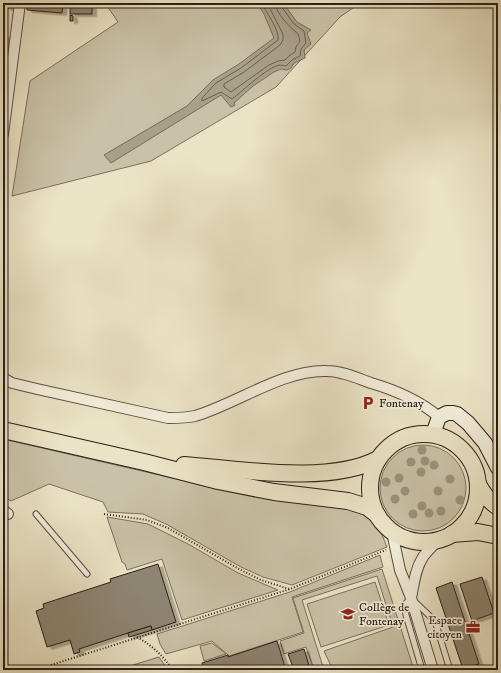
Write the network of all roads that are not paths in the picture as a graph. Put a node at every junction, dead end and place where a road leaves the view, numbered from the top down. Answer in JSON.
{"nodes":[{"id":1,"x":20,"y":3,"type":"edge"},
{"id":2,"x":3,"y":134,"type":"edge"},
{"id":3,"x":3,"y":378,"type":"edge"},
{"id":4,"x":439,"y":417,"type":"junction"},
{"id":5,"x":3,"y":430,"type":"edge"},
{"id":6,"x":433,"y":434,"type":"junction"},
{"id":7,"x":378,"y":459,"type":"junction"},
{"id":8,"x":144,"y":462,"type":"junction"},
{"id":9,"x":498,"y":468,"type":"edge"},
{"id":10,"x":478,"y":484,"type":"junction"},
{"id":11,"x":498,"y":506,"type":"edge"},
{"id":12,"x":375,"y":513,"type":"junction"},
{"id":13,"x":36,"y":514,"type":"dead end"},
{"id":14,"x":392,"y":532,"type":"junction"},
{"id":15,"x":498,"y":536,"type":"edge"},
{"id":16,"x":445,"y":537,"type":"junction"},
{"id":17,"x":87,"y":574,"type":"dead end"},
{"id":18,"x":411,"y":598,"type":"junction"},
{"id":19,"x":422,"y":670,"type":"edge"},
{"id":20,"x":433,"y":670,"type":"edge"},
{"id":21,"x":450,"y":670,"type":"edge"}],
"edges":[{"from":1,"to":2,"type":"street"},
{"from":3,"to":4,"type":"street"},
{"from":4,"to":6,"type":"street"},
{"from":4,"to":9,"type":"street"},
{"from":5,"to":8,"type":"main road"},
{"from":6,"to":7,"type":"main road"},
{"from":6,"to":10,"type":"main road"},
{"from":7,"to":8,"type":"main road"},
{"from":7,"to":12,"type":"main road"},
{"from":8,"to":12,"type":"main road"},
{"from":10,"to":11,"type":"main road"},
{"from":10,"to":16,"type":"main road"},
{"from":12,"to":14,"type":"main road"},
{"from":13,"to":17,"type":"lane"},
{"from":14,"to":16,"type":"main road"},
{"from":14,"to":18,"type":"street"},
{"from":15,"to":16,"type":"main road"},
{"from":16,"to":18,"type":"street"},
{"from":18,"to":19,"type":"lane"},
{"from":18,"to":20,"type":"street"},
{"from":18,"to":21,"type":"lane"}]}
